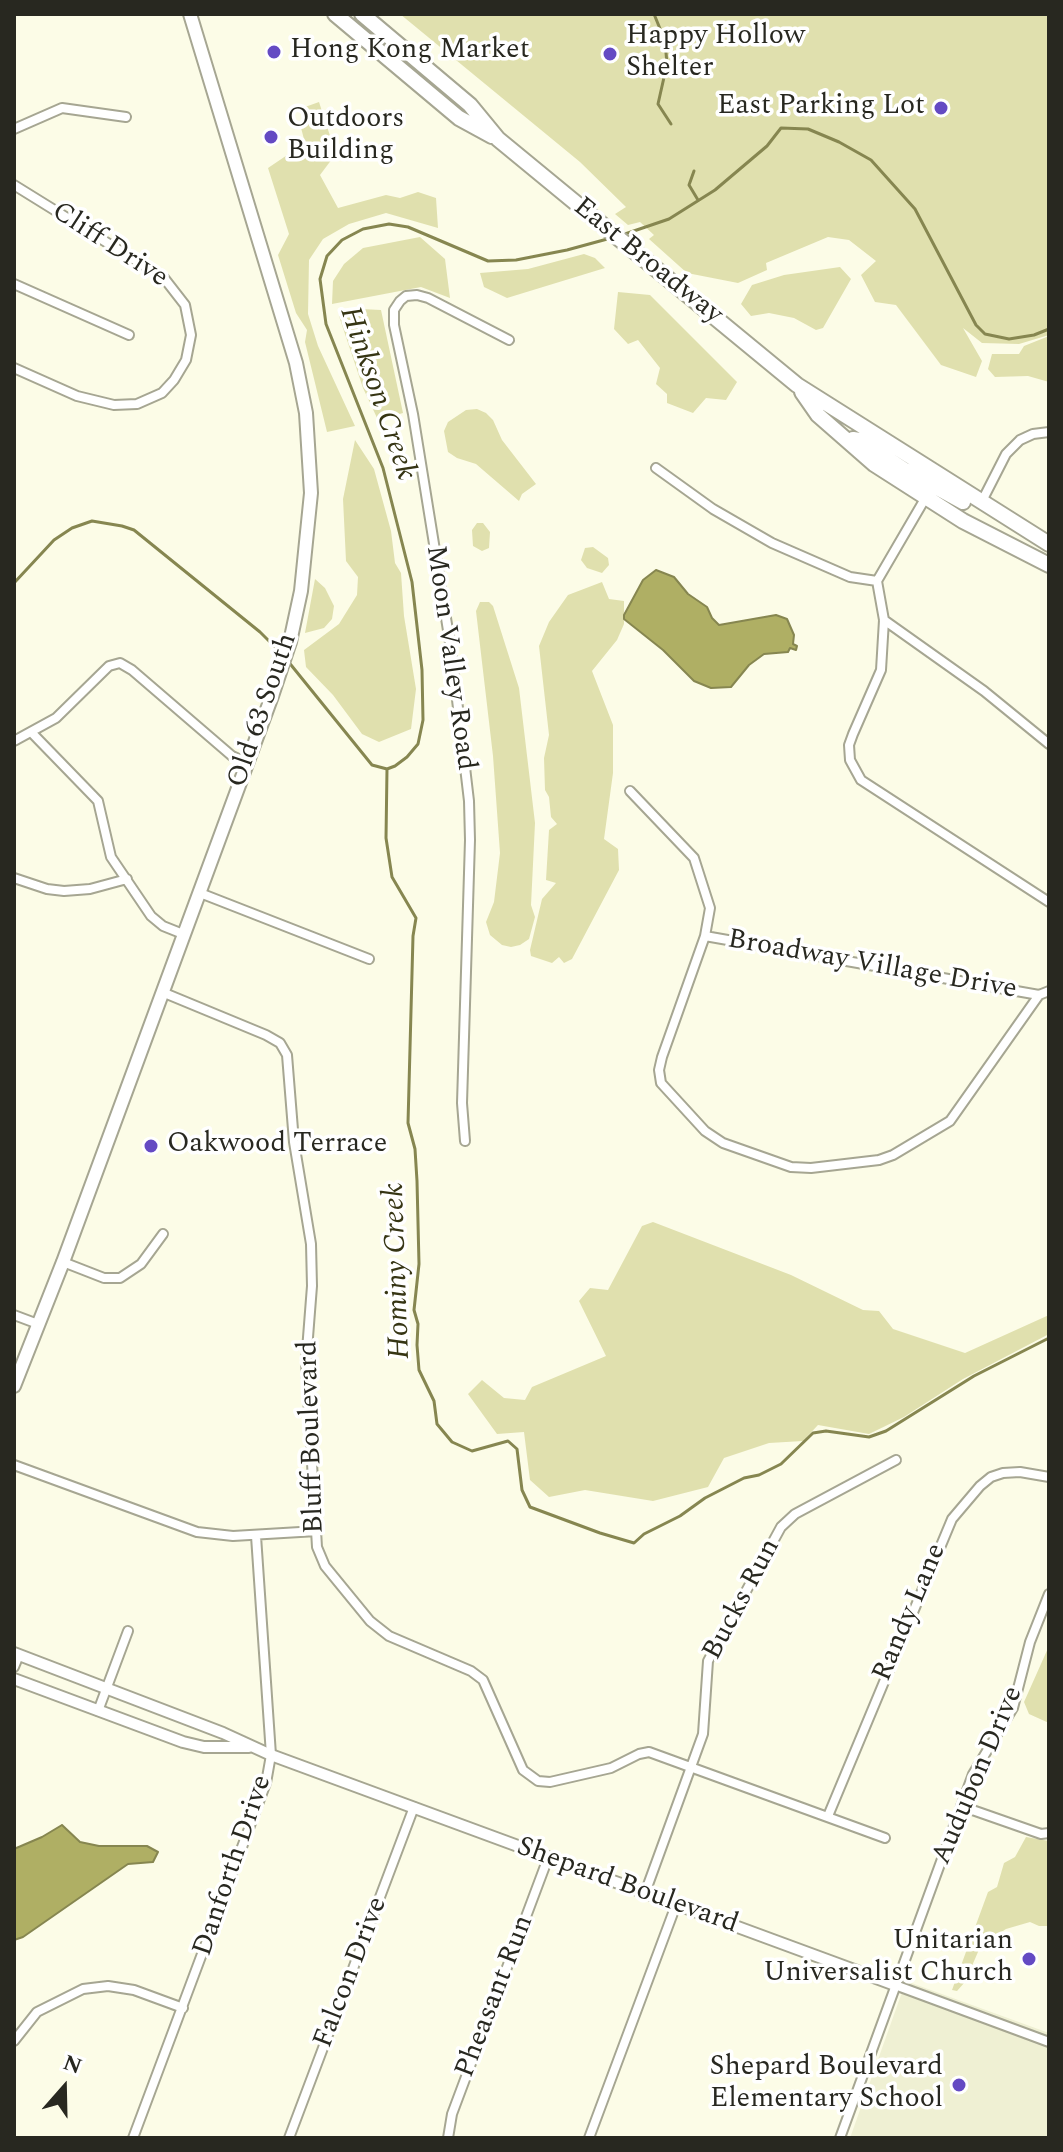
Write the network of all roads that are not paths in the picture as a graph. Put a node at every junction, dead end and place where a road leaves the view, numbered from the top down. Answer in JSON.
{"nodes":[{"id":1,"x":190,"y":14,"type":"edge"},
{"id":2,"x":335,"y":14,"type":"edge"},
{"id":3,"x":347,"y":14,"type":"edge"},
{"id":4,"x":362,"y":14,"type":"edge"},
{"id":5,"x":397,"y":43,"type":"junction"},
{"id":6,"x":380,"y":52,"type":"junction"},
{"id":7,"x":470,"y":105,"type":"junction"},
{"id":8,"x":126,"y":117,"type":"dead end"},
{"id":9,"x":14,"y":129,"type":"edge"},
{"id":10,"x":498,"y":139,"type":"junction"},
{"id":11,"x":14,"y":185,"type":"edge"},
{"id":12,"x":14,"y":284,"type":"edge"},
{"id":13,"x":129,"y":335,"type":"dead end"},
{"id":14,"x":509,"y":340,"type":"dead end"},
{"id":15,"x":14,"y":368,"type":"edge"},
{"id":16,"x":797,"y":385,"type":"junction"},
{"id":17,"x":1049,"y":432,"type":"edge"},
{"id":18,"x":845,"y":438,"type":"junction"},
{"id":19,"x":656,"y":468,"type":"dead end"},
{"id":20,"x":926,"y":497,"type":"junction"},
{"id":21,"x":981,"y":503,"type":"junction"},
{"id":22,"x":1049,"y":544,"type":"edge"},
{"id":23,"x":1049,"y":565,"type":"edge"},
{"id":24,"x":877,"y":581,"type":"junction"},
{"id":25,"x":884,"y":620,"type":"junction"},
{"id":26,"x":32,"y":733,"type":"junction"},
{"id":27,"x":14,"y":741,"type":"edge"},
{"id":28,"x":1049,"y":744,"type":"edge"},
{"id":29,"x":247,"y":763,"type":"junction"},
{"id":30,"x":630,"y":791,"type":"dead end"},
{"id":31,"x":14,"y":878,"type":"edge"},
{"id":32,"x":127,"y":879,"type":"junction"},
{"id":33,"x":200,"y":893,"type":"junction"},
{"id":34,"x":1049,"y":902,"type":"edge"},
{"id":35,"x":183,"y":934,"type":"junction"},
{"id":36,"x":705,"y":936,"type":"junction"},
{"id":37,"x":369,"y":959,"type":"dead end"},
{"id":38,"x":1049,"y":991,"type":"edge"},
{"id":39,"x":162,"y":992,"type":"junction"},
{"id":40,"x":1039,"y":995,"type":"junction"},
{"id":41,"x":465,"y":1141,"type":"dead end"},
{"id":42,"x":163,"y":1234,"type":"dead end"},
{"id":43,"x":63,"y":1262,"type":"junction"},
{"id":44,"x":14,"y":1315,"type":"edge"},
{"id":45,"x":38,"y":1324,"type":"junction"},
{"id":46,"x":14,"y":1386,"type":"edge"},
{"id":47,"x":896,"y":1460,"type":"dead end"},
{"id":48,"x":14,"y":1465,"type":"edge"},
{"id":49,"x":1049,"y":1477,"type":"edge"},
{"id":50,"x":317,"y":1531,"type":"junction"},
{"id":51,"x":256,"y":1536,"type":"junction"},
{"id":52,"x":1049,"y":1594,"type":"edge"},
{"id":53,"x":1045,"y":1616,"type":"edge"},
{"id":54,"x":128,"y":1631,"type":"dead end"},
{"id":55,"x":16,"y":1654,"type":"edge"},
{"id":56,"x":14,"y":1667,"type":"edge"},
{"id":57,"x":14,"y":1679,"type":"edge"},
{"id":58,"x":107,"y":1688,"type":"junction"},
{"id":59,"x":98,"y":1711,"type":"junction"},
{"id":60,"x":251,"y":1747,"type":"junction"},
{"id":61,"x":271,"y":1755,"type":"junction"},
{"id":62,"x":692,"y":1768,"type":"junction"},
{"id":63,"x":961,"y":1806,"type":"junction"},
{"id":64,"x":414,"y":1807,"type":"junction"},
{"id":65,"x":828,"y":1816,"type":"junction"},
{"id":66,"x":1049,"y":1833,"type":"edge"},
{"id":67,"x":885,"y":1838,"type":"dead end"},
{"id":68,"x":548,"y":1858,"type":"junction"},
{"id":69,"x":645,"y":1893,"type":"junction"},
{"id":70,"x":676,"y":1905,"type":"junction"},
{"id":71,"x":895,"y":1985,"type":"junction"},
{"id":72,"x":183,"y":2008,"type":"junction"},
{"id":73,"x":14,"y":2041,"type":"edge"},
{"id":74,"x":1049,"y":2042,"type":"edge"},
{"id":75,"x":133,"y":2138,"type":"edge"},
{"id":76,"x":289,"y":2138,"type":"edge"},
{"id":77,"x":448,"y":2138,"type":"edge"},
{"id":78,"x":589,"y":2138,"type":"edge"},
{"id":79,"x":840,"y":2138,"type":"edge"}],
"edges":[{"from":1,"to":29,"type":"main road","name":"Old 63 South"},
{"from":2,"to":6,"type":"main road","name":"East Broadway"},
{"from":3,"to":5,"type":"main road"},
{"from":4,"to":5,"type":"main road","name":"East Broadway"},
{"from":5,"to":7,"type":"main road","name":"East Broadway"},
{"from":6,"to":7,"type":"main road"},
{"from":6,"to":10,"type":"main road","name":"East Broadway"},
{"from":7,"to":10,"type":"main road","name":"East Broadway"},
{"from":8,"to":9,"type":"street"},
{"from":10,"to":16,"type":"main road","name":"East Broadway"},
{"from":11,"to":15,"type":"street","name":"Cliff Drive"},
{"from":12,"to":13,"type":"street"},
{"from":14,"to":41,"type":"street","name":"Moon Valley Road"},
{"from":16,"to":18,"type":"main road","name":"East Broadway"},
{"from":16,"to":21,"type":"main road","name":"East Broadway"},
{"from":17,"to":21,"type":"street"},
{"from":18,"to":20,"type":"main road","name":"East Broadway"},
{"from":18,"to":21,"type":"main road"},
{"from":19,"to":24,"type":"street"},
{"from":20,"to":23,"type":"main road","name":"East Broadway"},
{"from":20,"to":24,"type":"street"},
{"from":21,"to":22,"type":"main road","name":"East Broadway"},
{"from":24,"to":25,"type":"street"},
{"from":25,"to":28,"type":"street"},
{"from":25,"to":34,"type":"street"},
{"from":26,"to":27,"type":"street"},
{"from":26,"to":29,"type":"street"},
{"from":26,"to":32,"type":"street"},
{"from":29,"to":33,"type":"main road","name":"Old 63 South"},
{"from":30,"to":36,"type":"street","name":"Broadway Village Drive"},
{"from":31,"to":32,"type":"street"},
{"from":32,"to":35,"type":"street"},
{"from":33,"to":35,"type":"main road","name":"Old 63 South"},
{"from":33,"to":37,"type":"street"},
{"from":35,"to":39,"type":"main road","name":"Old 63 South"},
{"from":36,"to":40,"type":"street","name":"Broadway Village Drive"},
{"from":36,"to":40,"type":"street","name":"Broadway Village Drive"},
{"from":38,"to":40,"type":"street","name":"Broadway Village Drive"},
{"from":39,"to":43,"type":"main road","name":"Old 63 South"},
{"from":39,"to":50,"type":"street","name":"Bluff Boulevard"},
{"from":42,"to":43,"type":"street"},
{"from":43,"to":45,"type":"main road","name":"Old 63 South"},
{"from":44,"to":45,"type":"street"},
{"from":45,"to":46,"type":"main road","name":"Old 63 South"},
{"from":47,"to":62,"type":"street","name":"Bucks Run"},
{"from":48,"to":51,"type":"street"},
{"from":49,"to":65,"type":"street","name":"Randy Lane"},
{"from":50,"to":51,"type":"street"},
{"from":50,"to":62,"type":"street","name":"Bluff Boulevard"},
{"from":51,"to":61,"type":"street","name":"Danforth Drive"},
{"from":52,"to":53,"type":"street","name":"Audubon Drive"},
{"from":53,"to":63,"type":"street","name":"Audubon Drive"},
{"from":54,"to":58,"type":"street"},
{"from":55,"to":56,"type":"street"},
{"from":55,"to":58,"type":"street","name":"Shepard Boulevard"},
{"from":57,"to":59,"type":"street","name":"Shepard Boulevard"},
{"from":58,"to":59,"type":"street"},
{"from":58,"to":60,"type":"street","name":"Shepard Boulevard"},
{"from":59,"to":60,"type":"street","name":"Shepard Boulevard"},
{"from":60,"to":61,"type":"street","name":"Shepard Boulevard"},
{"from":61,"to":64,"type":"street","name":"Shepard Boulevard"},
{"from":61,"to":72,"type":"street","name":"Danforth Drive"},
{"from":62,"to":65,"type":"street","name":"Bluff Boulevard"},
{"from":62,"to":69,"type":"street","name":"Bucks Run"},
{"from":63,"to":66,"type":"street"},
{"from":63,"to":71,"type":"street","name":"Audubon Drive"},
{"from":64,"to":68,"type":"street","name":"Shepard Boulevard"},
{"from":64,"to":76,"type":"street","name":"Falcon Drive"},
{"from":65,"to":67,"type":"street","name":"Bluff Boulevard"},
{"from":68,"to":69,"type":"street","name":"Shepard Boulevard"},
{"from":68,"to":77,"type":"street","name":"Pheasant Run"},
{"from":69,"to":70,"type":"street","name":"Shepard Boulevard"},
{"from":70,"to":71,"type":"street","name":"Shepard Boulevard"},
{"from":70,"to":78,"type":"street"},
{"from":71,"to":74,"type":"street","name":"Shepard Boulevard"},
{"from":71,"to":79,"type":"street","name":"Audubon Drive"},
{"from":72,"to":73,"type":"street"},
{"from":72,"to":75,"type":"street","name":"Danforth Drive"}]}
